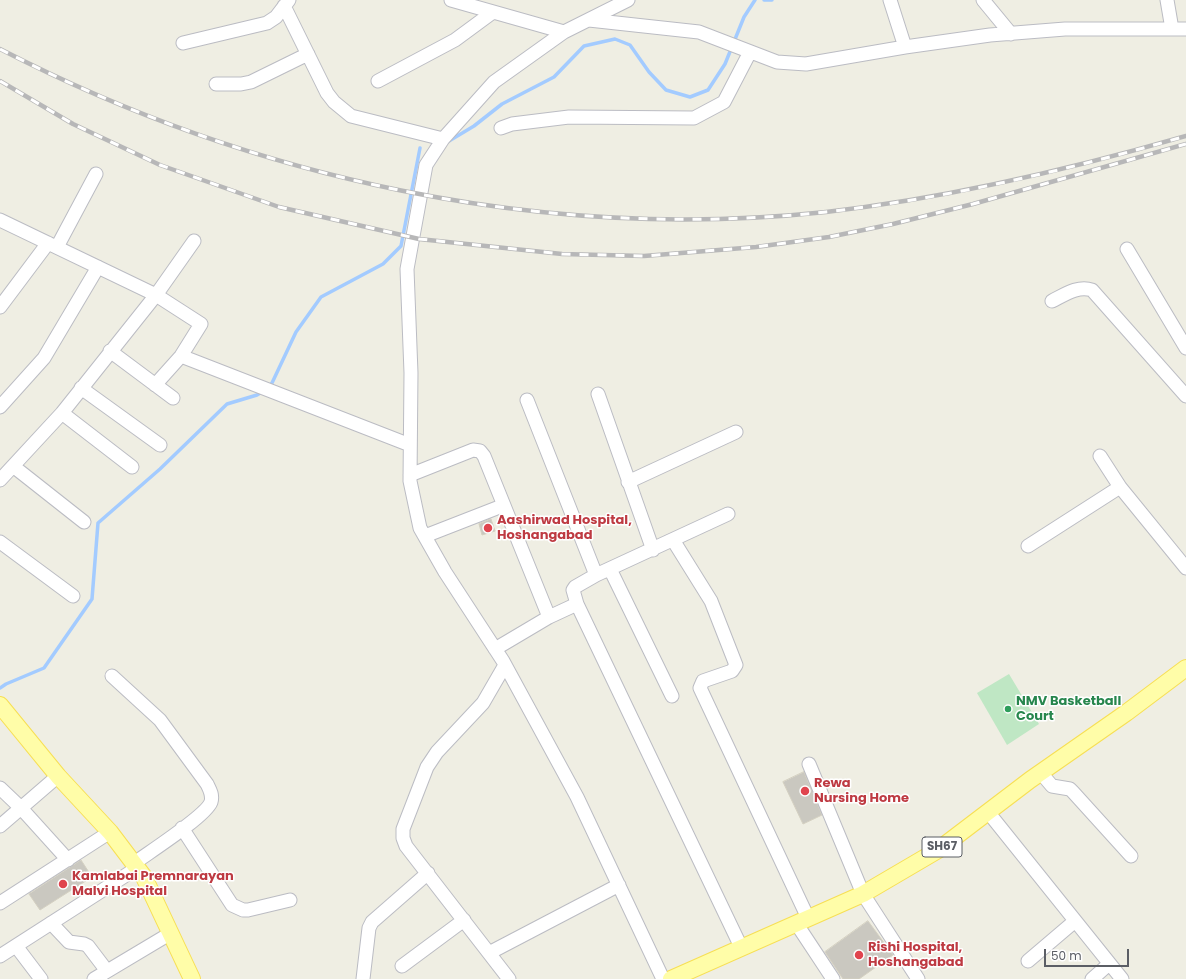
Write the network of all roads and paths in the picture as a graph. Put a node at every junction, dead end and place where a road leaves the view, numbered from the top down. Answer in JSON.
{"nodes":[{"id":1,"x":451,"y":0,"type":"edge"},
{"id":2,"x":628,"y":0,"type":"edge"},
{"id":3,"x":890,"y":0,"type":"edge"},
{"id":4,"x":983,"y":0,"type":"edge"},
{"id":5,"x":1167,"y":0,"type":"edge"},
{"id":6,"x":286,"y":3,"type":"edge"},
{"id":7,"x":493,"y":12,"type":"junction"},
{"id":8,"x":589,"y":20,"type":"junction"},
{"id":9,"x":1172,"y":29,"type":"junction"},
{"id":10,"x":1186,"y":29,"type":"edge"},
{"id":11,"x":564,"y":32,"type":"junction"},
{"id":12,"x":1011,"y":34,"type":"junction"},
{"id":13,"x":183,"y":43,"type":"dead end"},
{"id":14,"x":905,"y":47,"type":"junction"},
{"id":15,"x":746,"y":50,"type":"junction"},
{"id":16,"x":308,"y":54,"type":"junction"},
{"id":17,"x":378,"y":81,"type":"dead end"},
{"id":18,"x":216,"y":84,"type":"dead end"},
{"id":19,"x":501,"y":128,"type":"dead end"},
{"id":20,"x":443,"y":139,"type":"junction"},
{"id":21,"x":96,"y":174,"type":"dead end"},
{"id":22,"x":0,"y":220,"type":"edge"},
{"id":23,"x":194,"y":241,"type":"dead end"},
{"id":24,"x":52,"y":245,"type":"junction"},
{"id":25,"x":1127,"y":249,"type":"dead end"},
{"id":26,"x":98,"y":267,"type":"junction"},
{"id":27,"x":156,"y":295,"type":"junction"},
{"id":28,"x":1052,"y":301,"type":"dead end"},
{"id":29,"x":0,"y":307,"type":"edge"},
{"id":30,"x":1186,"y":348,"type":"edge"},
{"id":31,"x":110,"y":351,"type":"junction"},
{"id":32,"x":181,"y":356,"type":"junction"},
{"id":33,"x":156,"y":385,"type":"junction"},
{"id":34,"x":81,"y":388,"type":"junction"},
{"id":35,"x":598,"y":394,"type":"dead end"},
{"id":36,"x":1186,"y":396,"type":"edge"},
{"id":37,"x":173,"y":398,"type":"dead end"},
{"id":38,"x":527,"y":400,"type":"dead end"},
{"id":39,"x":0,"y":407,"type":"edge"},
{"id":40,"x":62,"y":413,"type":"junction"},
{"id":41,"x":736,"y":432,"type":"dead end"},
{"id":42,"x":160,"y":445,"type":"dead end"},
{"id":43,"x":410,"y":445,"type":"junction"},
{"id":44,"x":1100,"y":456,"type":"dead end"},
{"id":45,"x":13,"y":466,"type":"junction"},
{"id":46,"x":132,"y":467,"type":"dead end"},
{"id":47,"x":410,"y":475,"type":"junction"},
{"id":48,"x":0,"y":480,"type":"edge"},
{"id":49,"x":628,"y":482,"type":"junction"},
{"id":50,"x":1120,"y":486,"type":"junction"},
{"id":51,"x":502,"y":506,"type":"junction"},
{"id":52,"x":728,"y":514,"type":"dead end"},
{"id":53,"x":84,"y":522,"type":"dead end"},
{"id":54,"x":425,"y":536,"type":"junction"},
{"id":55,"x":673,"y":540,"type":"junction"},
{"id":56,"x":0,"y":542,"type":"edge"},
{"id":57,"x":1028,"y":546,"type":"dead end"},
{"id":58,"x":653,"y":550,"type":"junction"},
{"id":59,"x":1186,"y":568,"type":"edge"},
{"id":60,"x":610,"y":569,"type":"junction"},
{"id":61,"x":596,"y":575,"type":"junction"},
{"id":62,"x":73,"y":596,"type":"dead end"},
{"id":63,"x":578,"y":604,"type":"junction"},
{"id":64,"x":549,"y":617,"type":"junction"},
{"id":65,"x":495,"y":649,"type":"junction"},
{"id":66,"x":505,"y":665,"type":"junction"},
{"id":67,"x":1186,"y":668,"type":"edge"},
{"id":68,"x":112,"y":676,"type":"dead end"},
{"id":69,"x":672,"y":696,"type":"dead end"},
{"id":70,"x":1,"y":706,"type":"edge"},
{"id":71,"x":809,"y":764,"type":"dead end"},
{"id":72,"x":1041,"y":773,"type":"junction"},
{"id":73,"x":58,"y":776,"type":"junction"},
{"id":74,"x":0,"y":788,"type":"edge"},
{"id":75,"x":21,"y":808,"type":"junction"},
{"id":76,"x":988,"y":812,"type":"junction"},
{"id":77,"x":0,"y":826,"type":"edge"},
{"id":78,"x":182,"y":828,"type":"junction"},
{"id":79,"x":110,"y":832,"type":"junction"},
{"id":80,"x":1131,"y":856,"type":"dead end"},
{"id":81,"x":68,"y":860,"type":"junction"},
{"id":82,"x":135,"y":866,"type":"junction"},
{"id":83,"x":428,"y":874,"type":"junction"},
{"id":84,"x":619,"y":885,"type":"junction"},
{"id":85,"x":864,"y":894,"type":"junction"},
{"id":86,"x":290,"y":900,"type":"dead end"},
{"id":87,"x":0,"y":903,"type":"edge"},
{"id":88,"x":464,"y":920,"type":"junction"},
{"id":89,"x":802,"y":921,"type":"junction"},
{"id":90,"x":1075,"y":921,"type":"junction"},
{"id":91,"x":51,"y":923,"type":"junction"},
{"id":92,"x":171,"y":933,"type":"junction"},
{"id":93,"x":16,"y":946,"type":"junction"},
{"id":94,"x":741,"y":947,"type":"junction"},
{"id":95,"x":489,"y":953,"type":"junction"},
{"id":96,"x":0,"y":956,"type":"edge"},
{"id":97,"x":1028,"y":961,"type":"dead end"},
{"id":98,"x":1109,"y":964,"type":"junction"},
{"id":99,"x":402,"y":966,"type":"dead end"},
{"id":100,"x":107,"y":971,"type":"junction"},
{"id":101,"x":680,"y":977,"type":"edge"},
{"id":102,"x":41,"y":979,"type":"edge"},
{"id":103,"x":94,"y":979,"type":"edge"},
{"id":104,"x":192,"y":979,"type":"edge"},
{"id":105,"x":363,"y":979,"type":"edge"},
{"id":106,"x":509,"y":979,"type":"edge"},
{"id":107,"x":663,"y":979,"type":"edge"},
{"id":108,"x":833,"y":979,"type":"edge"},
{"id":109,"x":918,"y":979,"type":"edge"},
{"id":110,"x":1092,"y":979,"type":"edge"},
{"id":111,"x":1122,"y":979,"type":"edge"}],
"edges":[{"from":1,"to":7,"type":"street"},
{"from":2,"to":8,"type":"street"},
{"from":3,"to":14,"type":"street"},
{"from":4,"to":12,"type":"street"},
{"from":5,"to":9,"type":"street"},
{"from":6,"to":13,"type":"street"},
{"from":6,"to":16,"type":"street"},
{"from":7,"to":11,"type":"street"},
{"from":7,"to":17,"type":"street"},
{"from":8,"to":11,"type":"street"},
{"from":8,"to":15,"type":"street"},
{"from":9,"to":10,"type":"street"},
{"from":9,"to":12,"type":"street"},
{"from":11,"to":20,"type":"street"},
{"from":12,"to":14,"type":"street"},
{"from":14,"to":15,"type":"street"},
{"from":15,"to":19,"type":"street"},
{"from":16,"to":18,"type":"street"},
{"from":16,"to":20,"type":"street"},
{"from":20,"to":43,"type":"street"},
{"from":21,"to":24,"type":"street"},
{"from":22,"to":24,"type":"street"},
{"from":23,"to":27,"type":"street"},
{"from":24,"to":26,"type":"street"},
{"from":24,"to":29,"type":"street"},
{"from":25,"to":30,"type":"street"},
{"from":26,"to":27,"type":"street"},
{"from":26,"to":39,"type":"street"},
{"from":27,"to":31,"type":"street"},
{"from":27,"to":32,"type":"street"},
{"from":28,"to":36,"type":"street"},
{"from":31,"to":33,"type":"street"},
{"from":31,"to":34,"type":"street"},
{"from":32,"to":33,"type":"street"},
{"from":32,"to":43,"type":"street"},
{"from":33,"to":37,"type":"street"},
{"from":34,"to":40,"type":"street"},
{"from":34,"to":42,"type":"street"},
{"from":35,"to":49,"type":"street"},
{"from":38,"to":61,"type":"street"},
{"from":40,"to":45,"type":"street"},
{"from":40,"to":46,"type":"street"},
{"from":41,"to":49,"type":"street"},
{"from":43,"to":47,"type":"street"},
{"from":44,"to":50,"type":"street"},
{"from":45,"to":48,"type":"street"},
{"from":45,"to":53,"type":"street"},
{"from":47,"to":51,"type":"street"},
{"from":47,"to":54,"type":"street"},
{"from":49,"to":58,"type":"street"},
{"from":50,"to":57,"type":"street"},
{"from":50,"to":59,"type":"street"},
{"from":51,"to":54,"type":"street"},
{"from":51,"to":64,"type":"street"},
{"from":52,"to":55,"type":"street"},
{"from":54,"to":65,"type":"street"},
{"from":55,"to":58,"type":"street"},
{"from":55,"to":89,"type":"street"},
{"from":56,"to":62,"type":"street"},
{"from":58,"to":60,"type":"street"},
{"from":60,"to":61,"type":"street"},
{"from":60,"to":69,"type":"street"},
{"from":61,"to":63,"type":"street"},
{"from":63,"to":64,"type":"street"},
{"from":63,"to":94,"type":"street"},
{"from":64,"to":65,"type":"street"},
{"from":65,"to":66,"type":"street"},
{"from":66,"to":83,"type":"street"},
{"from":66,"to":84,"type":"street"},
{"from":67,"to":72,"type":"main road","number":"SH67"},
{"from":68,"to":78,"type":"street"},
{"from":70,"to":73,"type":"main road"},
{"from":71,"to":85,"type":"street"},
{"from":72,"to":76,"type":"main road","number":"SH67"},
{"from":72,"to":80,"type":"street"},
{"from":73,"to":75,"type":"street"},
{"from":73,"to":79,"type":"main road"},
{"from":74,"to":75,"type":"street"},
{"from":75,"to":77,"type":"street"},
{"from":75,"to":81,"type":"street"},
{"from":76,"to":85,"type":"main road","number":"SH67"},
{"from":76,"to":90,"type":"street"},
{"from":78,"to":82,"type":"street"},
{"from":78,"to":86,"type":"street"},
{"from":79,"to":81,"type":"street"},
{"from":79,"to":82,"type":"main road"},
{"from":81,"to":87,"type":"street"},
{"from":82,"to":91,"type":"street"},
{"from":82,"to":92,"type":"main road"},
{"from":83,"to":88,"type":"street"},
{"from":83,"to":105,"type":"street"},
{"from":84,"to":95,"type":"street"},
{"from":84,"to":107,"type":"street"},
{"from":85,"to":89,"type":"main road","number":"SH67"},
{"from":85,"to":109,"type":"street"},
{"from":88,"to":95,"type":"street"},
{"from":88,"to":99,"type":"street"},
{"from":89,"to":94,"type":"main road","number":"SH67"},
{"from":89,"to":108,"type":"street"},
{"from":90,"to":97,"type":"street"},
{"from":90,"to":98,"type":"street"},
{"from":91,"to":93,"type":"street"},
{"from":91,"to":100,"type":"street"},
{"from":92,"to":100,"type":"street"},
{"from":92,"to":104,"type":"main road"},
{"from":93,"to":96,"type":"street"},
{"from":93,"to":102,"type":"street"},
{"from":94,"to":101,"type":"main road","number":"SH67"},
{"from":95,"to":106,"type":"street"},
{"from":98,"to":110,"type":"street"},
{"from":98,"to":111,"type":"street"},
{"from":100,"to":103,"type":"street"}]}
